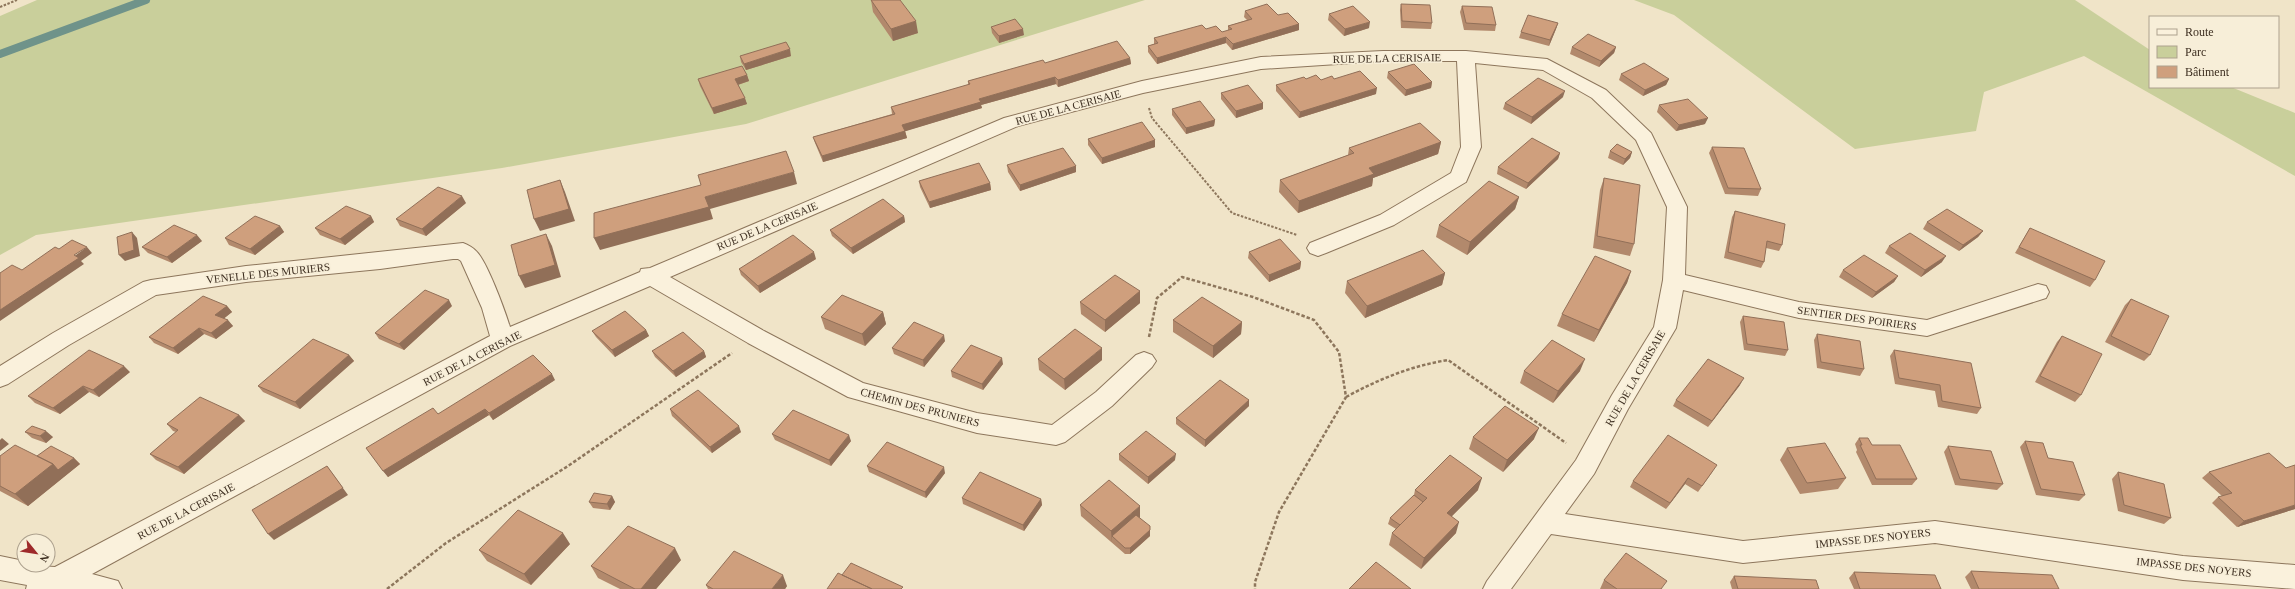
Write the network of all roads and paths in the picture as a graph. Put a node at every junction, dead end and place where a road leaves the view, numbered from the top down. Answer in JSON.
{"nodes":[{"id":1,"x":17,"y":0,"type":"edge"},
{"id":2,"x":0,"y":7,"type":"edge"},
{"id":3,"x":1466,"y":56,"type":"junction"},
{"id":4,"x":1142,"y":87,"type":"junction"},
{"id":5,"x":1318,"y":248,"type":"joint"},
{"id":6,"x":649,"y":276,"type":"junction"},
{"id":7,"x":1674,"y":280,"type":"junction"},
{"id":8,"x":2038,"y":292,"type":"dead end"},
{"id":9,"x":756,"y":337,"type":"junction"},
{"id":10,"x":502,"y":340,"type":"junction"},
{"id":11,"x":1144,"y":360,"type":"joint"},
{"id":12,"x":0,"y":378,"type":"edge"},
{"id":13,"x":1346,"y":397,"type":"junction"},
{"id":14,"x":1585,"y":467,"type":"junction"},
{"id":15,"x":1546,"y":522,"type":"junction"},
{"id":16,"x":0,"y":568,"type":"edge"},
{"id":17,"x":2295,"y":576,"type":"edge"},
{"id":18,"x":49,"y":584,"type":"edge"},
{"id":19,"x":109,"y":589,"type":"edge"},
{"id":20,"x":387,"y":589,"type":"edge"},
{"id":21,"x":1255,"y":589,"type":"edge"},
{"id":22,"x":1496,"y":589,"type":"edge"}],
"edges":[{"from":1,"to":2,"type":"path"},
{"from":3,"to":4,"type":"street","name":"RUE DE LA CERISAIE"},
{"from":3,"to":5,"type":"street"},
{"from":3,"to":7,"type":"street","name":"RUE DE LA CERISAIE"},
{"from":4,"to":5,"type":"path"},
{"from":4,"to":6,"type":"street","name":"RUE DE LA CERISAIE"},
{"from":6,"to":9,"type":"street","name":"CHEMIN DES PRUNIERS"},
{"from":6,"to":10,"type":"street","name":"RUE DE LA CERISAIE"},
{"from":7,"to":8,"type":"street","name":"SENTIER DES POIRIERS"},
{"from":7,"to":14,"type":"street","name":"RUE DE LA CERISAIE"},
{"from":9,"to":11,"type":"street","name":"CHEMIN DES PRUNIERS"},
{"from":9,"to":20,"type":"path"},
{"from":10,"to":12,"type":"street","name":"VENELLE DES MURIERS"},
{"from":10,"to":18,"type":"street","name":"RUE DE LA CERISAIE"},
{"from":11,"to":13,"type":"path"},
{"from":13,"to":14,"type":"path"},
{"from":13,"to":21,"type":"path"},
{"from":14,"to":15,"type":"street","name":"RUE DE LA CERISAIE"},
{"from":15,"to":17,"type":"street","name":"IMPASSE DES NOYERS"},
{"from":15,"to":22,"type":"street","name":"RUE DE LA CERISAIE"},
{"from":16,"to":18,"type":"street"},
{"from":18,"to":19,"type":"street"}]}
